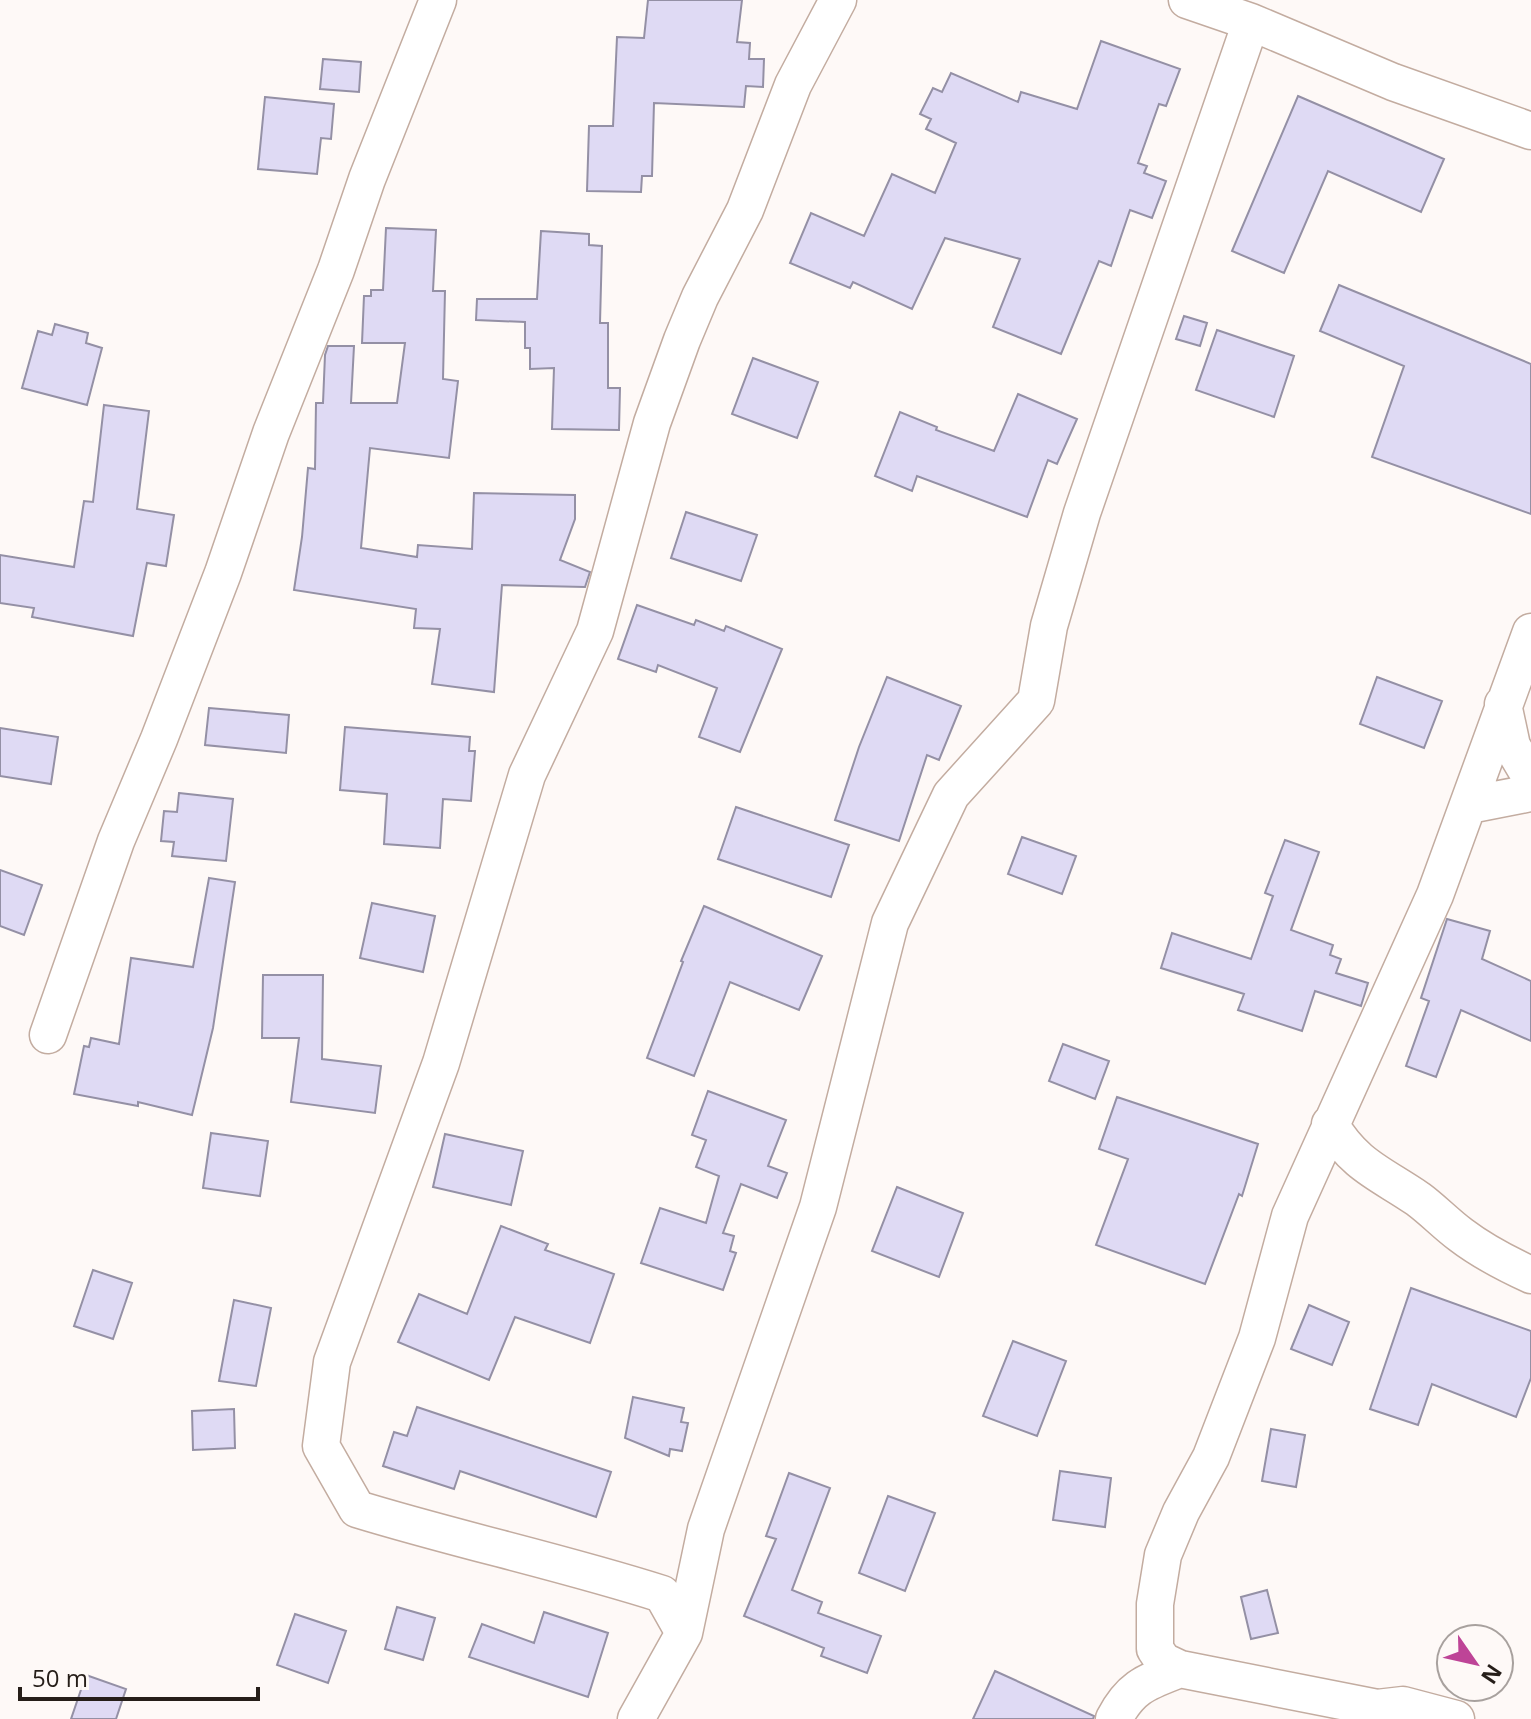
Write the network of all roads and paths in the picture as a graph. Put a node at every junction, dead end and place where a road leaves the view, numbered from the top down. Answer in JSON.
{"nodes":[{"id":1,"x":438,"y":0,"type":"edge"},
{"id":2,"x":838,"y":0,"type":"edge"},
{"id":3,"x":1187,"y":0,"type":"edge"},
{"id":4,"x":1251,"y":22,"type":"junction"},
{"id":5,"x":1531,"y":131,"type":"edge"},
{"id":6,"x":1531,"y":632,"type":"edge"},
{"id":7,"x":1503,"y":704,"type":"junction"},
{"id":8,"x":1531,"y":778,"type":"edge"},
{"id":9,"x":1531,"y":793,"type":"edge"},
{"id":10,"x":1469,"y":805,"type":"junction"},
{"id":11,"x":48,"y":1035,"type":"dead end"},
{"id":12,"x":1330,"y":1124,"type":"junction"},
{"id":13,"x":1531,"y":1275,"type":"edge"},
{"id":14,"x":684,"y":1633,"type":"junction"},
{"id":15,"x":1180,"y":1669,"type":"junction"},
{"id":16,"x":636,"y":1719,"type":"edge"},
{"id":17,"x":1114,"y":1719,"type":"edge"},
{"id":18,"x":1456,"y":1719,"type":"edge"}],
"edges":[{"from":1,"to":11,"type":"street"},
{"from":2,"to":14,"type":"street"},
{"from":3,"to":4,"type":"street"},
{"from":4,"to":5,"type":"street"},
{"from":4,"to":14,"type":"street"},
{"from":6,"to":7,"type":"street"},
{"from":7,"to":8,"type":"street"},
{"from":7,"to":10,"type":"street"},
{"from":9,"to":10,"type":"street"},
{"from":10,"to":12,"type":"street"},
{"from":12,"to":13,"type":"street"},
{"from":12,"to":15,"type":"street"},
{"from":14,"to":16,"type":"street"},
{"from":15,"to":17,"type":"street"},
{"from":15,"to":18,"type":"street"}]}
